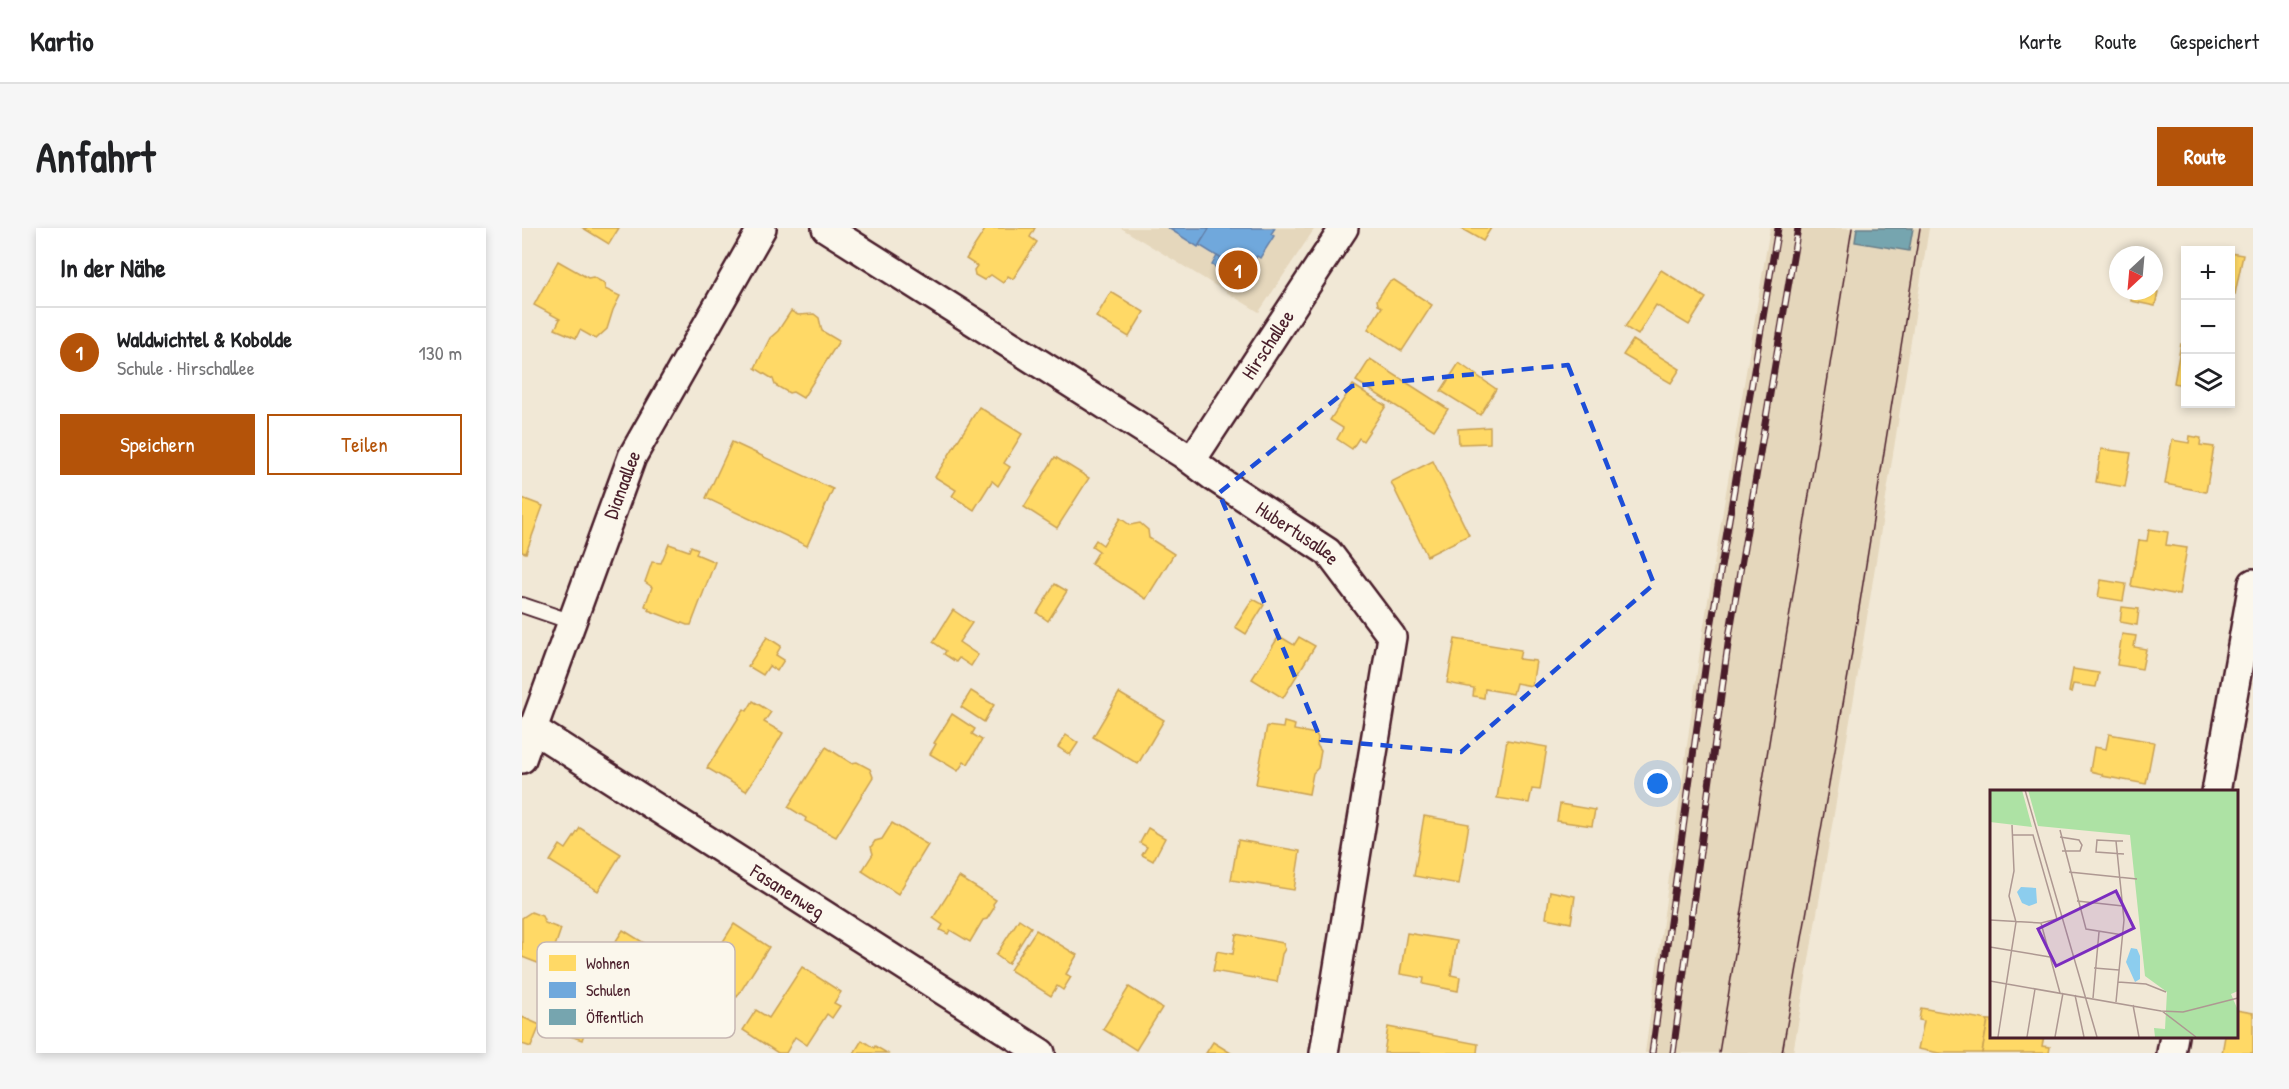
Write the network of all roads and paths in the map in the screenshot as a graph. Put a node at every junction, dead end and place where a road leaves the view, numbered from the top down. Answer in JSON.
{"nodes":[{"id":1,"x":762,"y":228,"type":"edge"},
{"id":2,"x":826,"y":228,"type":"edge"},
{"id":3,"x":1344,"y":228,"type":"edge"},
{"id":4,"x":1192,"y":460,"type":"junction"},
{"id":5,"x":2253,"y":583,"type":"edge"},
{"id":6,"x":522,"y":605,"type":"edge"},
{"id":7,"x":572,"y":622,"type":"junction"},
{"id":8,"x":533,"y":729,"type":"junction"},
{"id":9,"x":522,"y":759,"type":"edge"},
{"id":10,"x":2216,"y":790,"type":"edge"},
{"id":11,"x":2174,"y":1038,"type":"edge"},
{"id":12,"x":1041,"y":1053,"type":"edge"},
{"id":13,"x":1324,"y":1053,"type":"edge"},
{"id":14,"x":2171,"y":1053,"type":"edge"}],
"edges":[{"from":1,"to":7,"type":"street","name":"Dianaallee"},
{"from":2,"to":4,"type":"street","name":"Hubertusallee"},
{"from":3,"to":4,"type":"street","name":"Hirschallee"},
{"from":4,"to":13,"type":"street","name":"Hubertusallee"},
{"from":5,"to":10,"type":"street"},
{"from":6,"to":7,"type":"lane"},
{"from":7,"to":8,"type":"street","name":"Dianaallee"},
{"from":8,"to":9,"type":"street","name":"Dianaallee"},
{"from":8,"to":12,"type":"street","name":"Fasanenweg"},
{"from":11,"to":14,"type":"street"}]}
